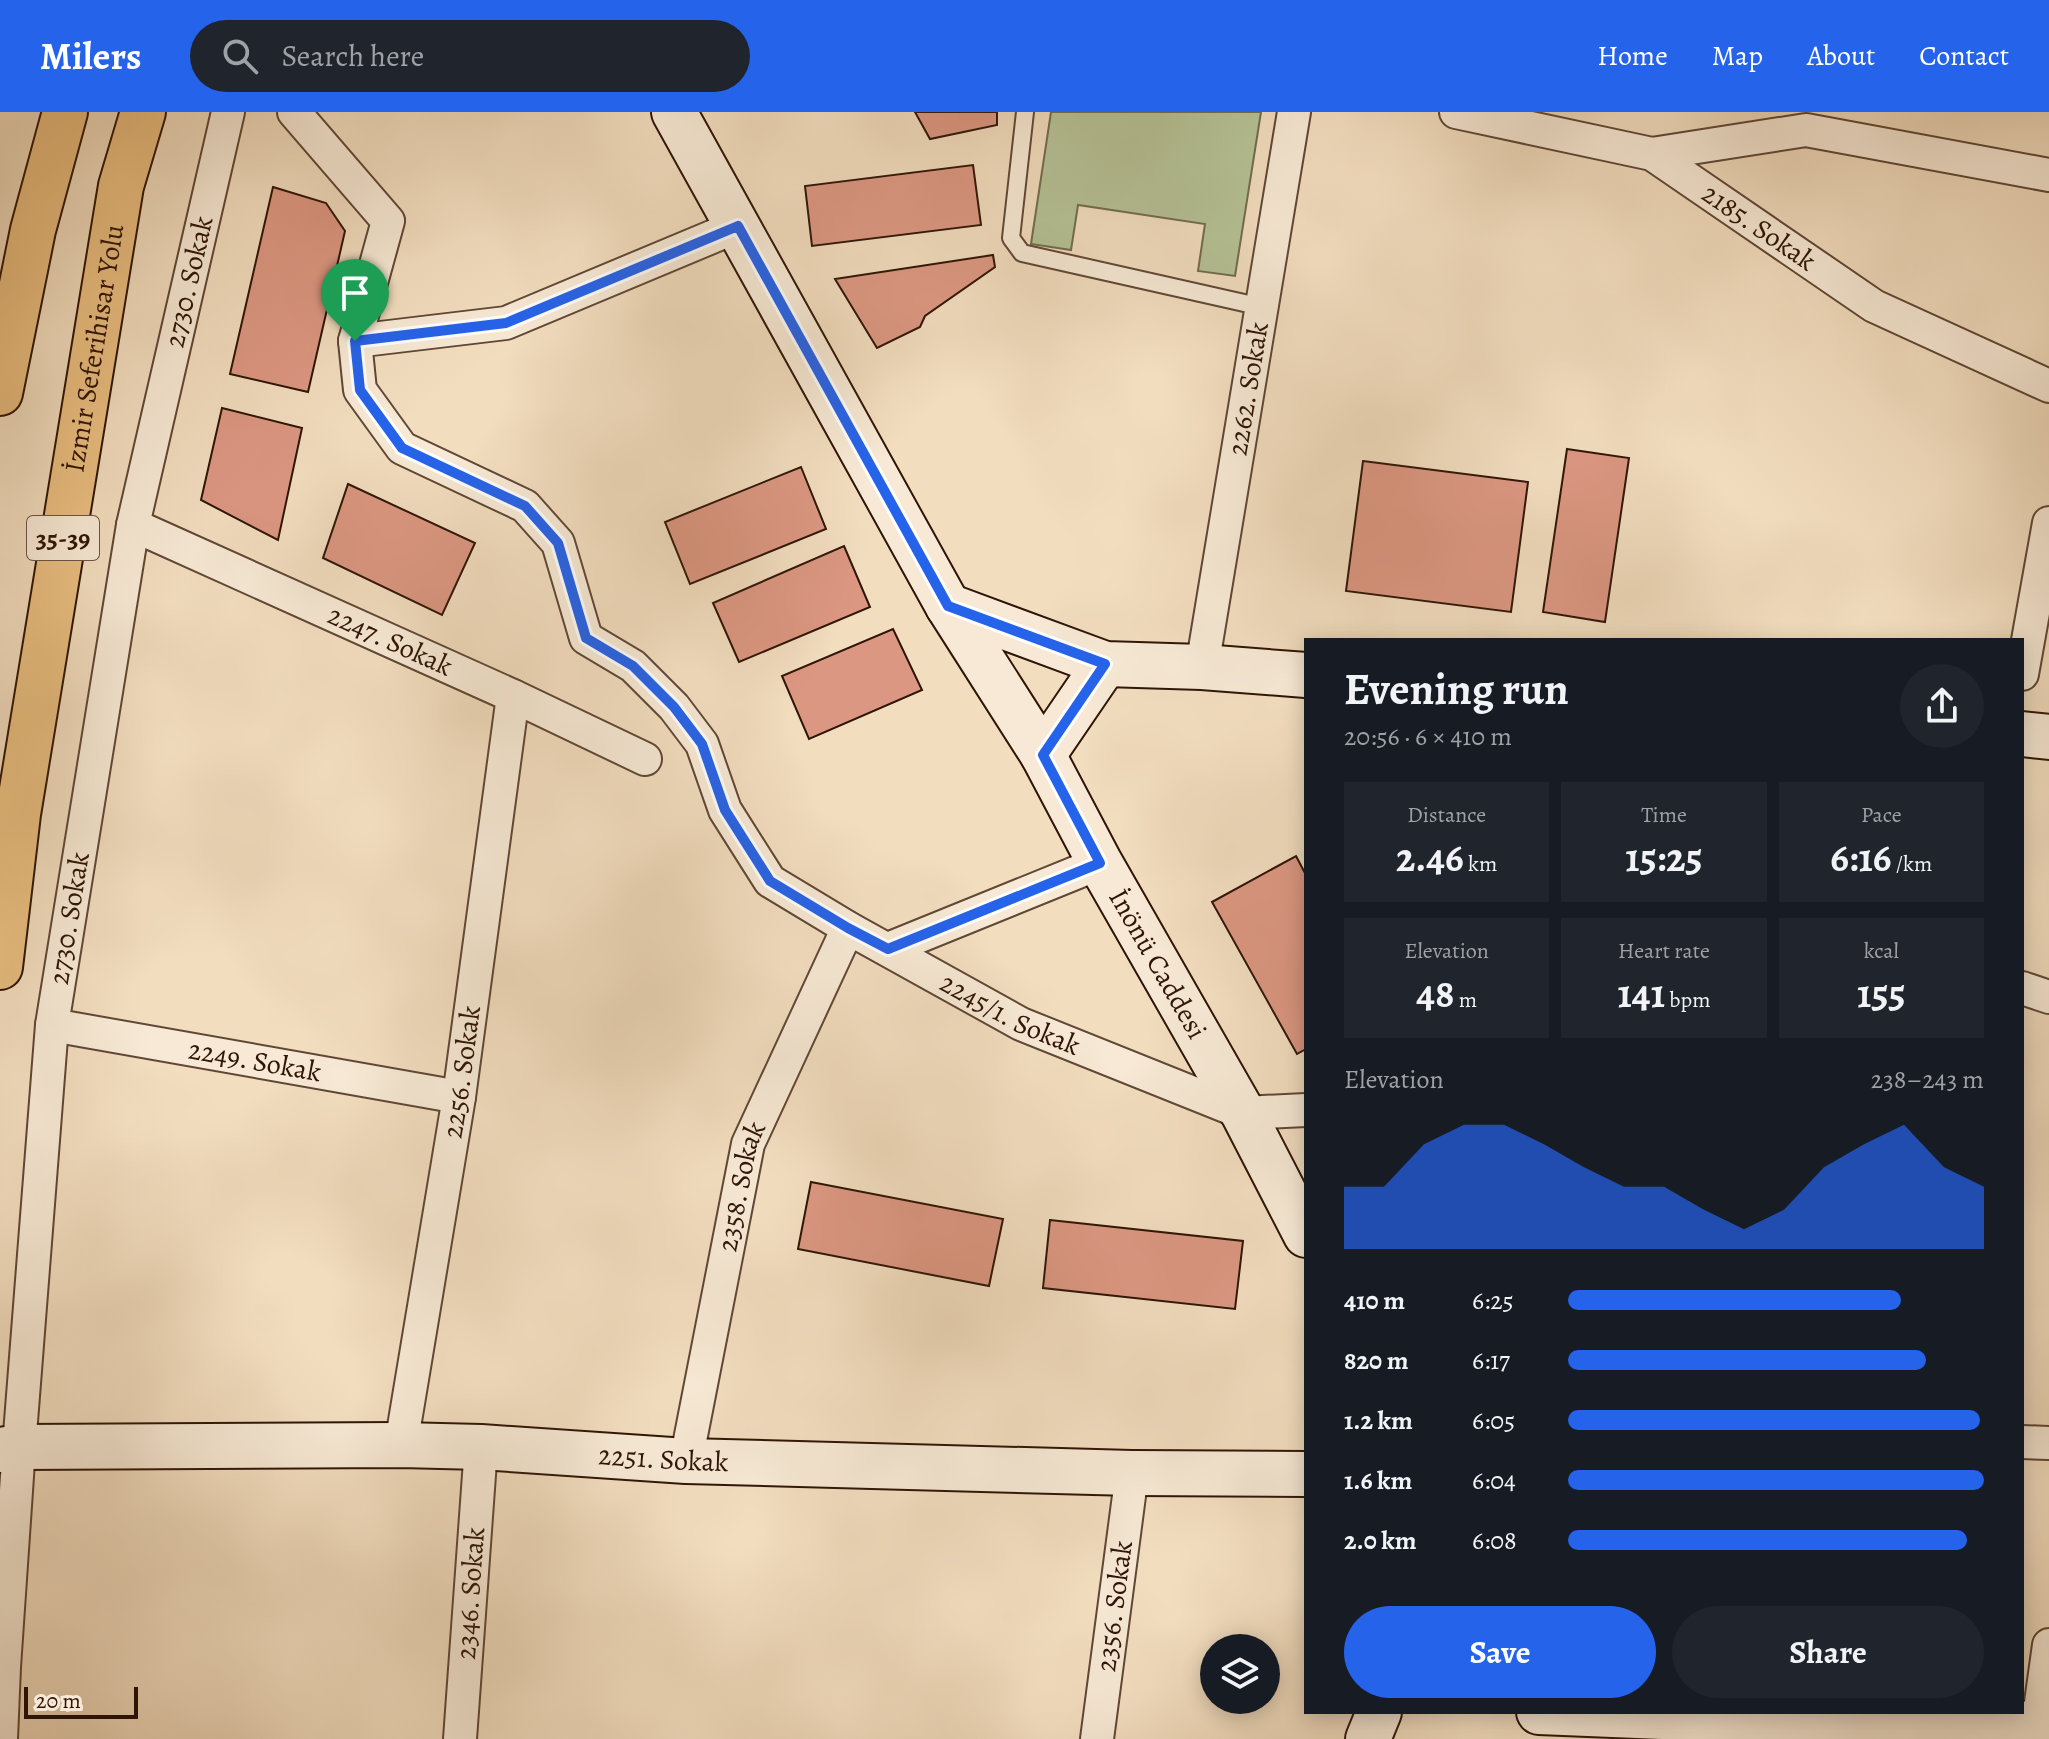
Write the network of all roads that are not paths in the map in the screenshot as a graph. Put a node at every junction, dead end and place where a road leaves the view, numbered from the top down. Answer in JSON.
{"nodes":[{"id":1,"x":65,"y":112,"type":"edge"},
{"id":2,"x":143,"y":112,"type":"edge"},
{"id":3,"x":228,"y":112,"type":"edge"},
{"id":4,"x":294,"y":112,"type":"edge"},
{"id":5,"x":674,"y":112,"type":"edge"},
{"id":6,"x":1025,"y":112,"type":"edge"},
{"id":7,"x":1294,"y":112,"type":"edge"},
{"id":8,"x":1456,"y":112,"type":"edge"},
{"id":9,"x":1652,"y":154,"type":"junction"},
{"id":10,"x":2049,"y":175,"type":"edge"},
{"id":11,"x":738,"y":226,"type":"junction"},
{"id":12,"x":1262,"y":307,"type":"junction"},
{"id":13,"x":355,"y":341,"type":"junction"},
{"id":14,"x":2049,"y":386,"type":"edge"},
{"id":15,"x":0,"y":393,"type":"edge"},
{"id":16,"x":2049,"y":523,"type":"edge"},
{"id":17,"x":133,"y":525,"type":"junction"},
{"id":18,"x":948,"y":606,"type":"junction"},
{"id":19,"x":2024,"y":663,"type":"edge"},
{"id":20,"x":1105,"y":664,"type":"junction"},
{"id":21,"x":1202,"y":667,"type":"junction"},
{"id":22,"x":1304,"y":675,"type":"edge"},
{"id":23,"x":513,"y":696,"type":"junction"},
{"id":24,"x":2024,"y":734,"type":"edge"},
{"id":25,"x":2049,"y":737,"type":"edge"},
{"id":26,"x":1043,"y":755,"type":"junction"},
{"id":27,"x":645,"y":759,"type":"dead end"},
{"id":28,"x":1100,"y":863,"type":"junction"},
{"id":29,"x":848,"y":928,"type":"junction"},
{"id":30,"x":888,"y":949,"type":"junction"},
{"id":31,"x":0,"y":967,"type":"edge"},
{"id":32,"x":2024,"y":989,"type":"edge"},
{"id":33,"x":2049,"y":997,"type":"edge"},
{"id":34,"x":52,"y":1025,"type":"junction"},
{"id":35,"x":459,"y":1097,"type":"junction"},
{"id":36,"x":1304,"y":1110,"type":"edge"},
{"id":37,"x":1243,"y":1113,"type":"junction"},
{"id":38,"x":1304,"y":1231,"type":"edge"},
{"id":39,"x":6,"y":1442,"type":"edge"},
{"id":40,"x":2024,"y":1442,"type":"edge"},
{"id":41,"x":2049,"y":1443,"type":"edge"},
{"id":42,"x":401,"y":1445,"type":"junction"},
{"id":43,"x":481,"y":1447,"type":"junction"},
{"id":44,"x":686,"y":1461,"type":"junction"},
{"id":45,"x":1132,"y":1473,"type":"junction"},
{"id":46,"x":1304,"y":1474,"type":"edge"},
{"id":47,"x":2049,"y":1645,"type":"edge"},
{"id":48,"x":1378,"y":1714,"type":"edge"},
{"id":49,"x":1638,"y":1714,"type":"edge"},
{"id":50,"x":1687,"y":1715,"type":"edge"},
{"id":51,"x":2043,"y":1724,"type":"edge"},
{"id":52,"x":1,"y":1739,"type":"edge"},
{"id":53,"x":460,"y":1739,"type":"edge"},
{"id":54,"x":1097,"y":1739,"type":"edge"},
{"id":55,"x":1368,"y":1739,"type":"edge"}],
"edges":[{"from":1,"to":15,"type":"main road"},
{"from":2,"to":31,"type":"main road","name":"İzmir Seferihisar Yolu","number":"35-39"},
{"from":3,"to":17,"type":"street","name":"2730. Sokak"},
{"from":4,"to":13,"type":"street","name":"2245/1. Sokak"},
{"from":5,"to":11,"type":"street","name":"İnönü Caddesi"},
{"from":6,"to":12,"type":"lane"},
{"from":7,"to":12,"type":"street","name":"2262. Sokak"},
{"from":8,"to":9,"type":"street","name":"2185. Sokak"},
{"from":9,"to":10,"type":"street"},
{"from":9,"to":14,"type":"street","name":"2185. Sokak"},
{"from":11,"to":13,"type":"street"},
{"from":11,"to":18,"type":"street","name":"İnönü Caddesi"},
{"from":12,"to":21,"type":"street","name":"2262. Sokak"},
{"from":13,"to":29,"type":"street","name":"2245/1. Sokak"},
{"from":16,"to":19,"type":"street"},
{"from":17,"to":23,"type":"street","name":"2247. Sokak"},
{"from":17,"to":34,"type":"street","name":"2730. Sokak"},
{"from":18,"to":20,"type":"street"},
{"from":18,"to":26,"type":"street","name":"İnönü Caddesi"},
{"from":20,"to":21,"type":"street"},
{"from":20,"to":26,"type":"street"},
{"from":21,"to":22,"type":"street"},
{"from":23,"to":27,"type":"street","name":"2247. Sokak"},
{"from":23,"to":35,"type":"street","name":"2256. Sokak"},
{"from":24,"to":25,"type":"street"},
{"from":26,"to":28,"type":"street","name":"İnönü Caddesi"},
{"from":28,"to":30,"type":"street"},
{"from":28,"to":37,"type":"street","name":"İnönü Caddesi"},
{"from":29,"to":30,"type":"street","name":"2245/1. Sokak"},
{"from":29,"to":44,"type":"street","name":"2358. Sokak"},
{"from":30,"to":37,"type":"street","name":"2245/1. Sokak"},
{"from":32,"to":33,"type":"street"},
{"from":34,"to":35,"type":"street","name":"2249. Sokak"},
{"from":34,"to":39,"type":"street","name":"2730. Sokak"},
{"from":35,"to":42,"type":"street","name":"2256. Sokak"},
{"from":36,"to":37,"type":"street"},
{"from":37,"to":38,"type":"street","name":"İnönü Caddesi"},
{"from":39,"to":42,"type":"street","name":"2251. Sokak"},
{"from":39,"to":52,"type":"street","name":"2730. Sokak"},
{"from":40,"to":41,"type":"street"},
{"from":42,"to":43,"type":"street","name":"2251. Sokak"},
{"from":43,"to":44,"type":"street","name":"2251. Sokak"},
{"from":43,"to":53,"type":"street","name":"2346. Sokak"},
{"from":44,"to":45,"type":"street","name":"2251. Sokak"},
{"from":45,"to":46,"type":"street","name":"2251. Sokak"},
{"from":45,"to":54,"type":"street","name":"2356. Sokak"},
{"from":47,"to":51,"type":"street"},
{"from":48,"to":55,"type":"street"},
{"from":49,"to":50,"type":"street"},
{"from":50,"to":51,"type":"street"}]}
